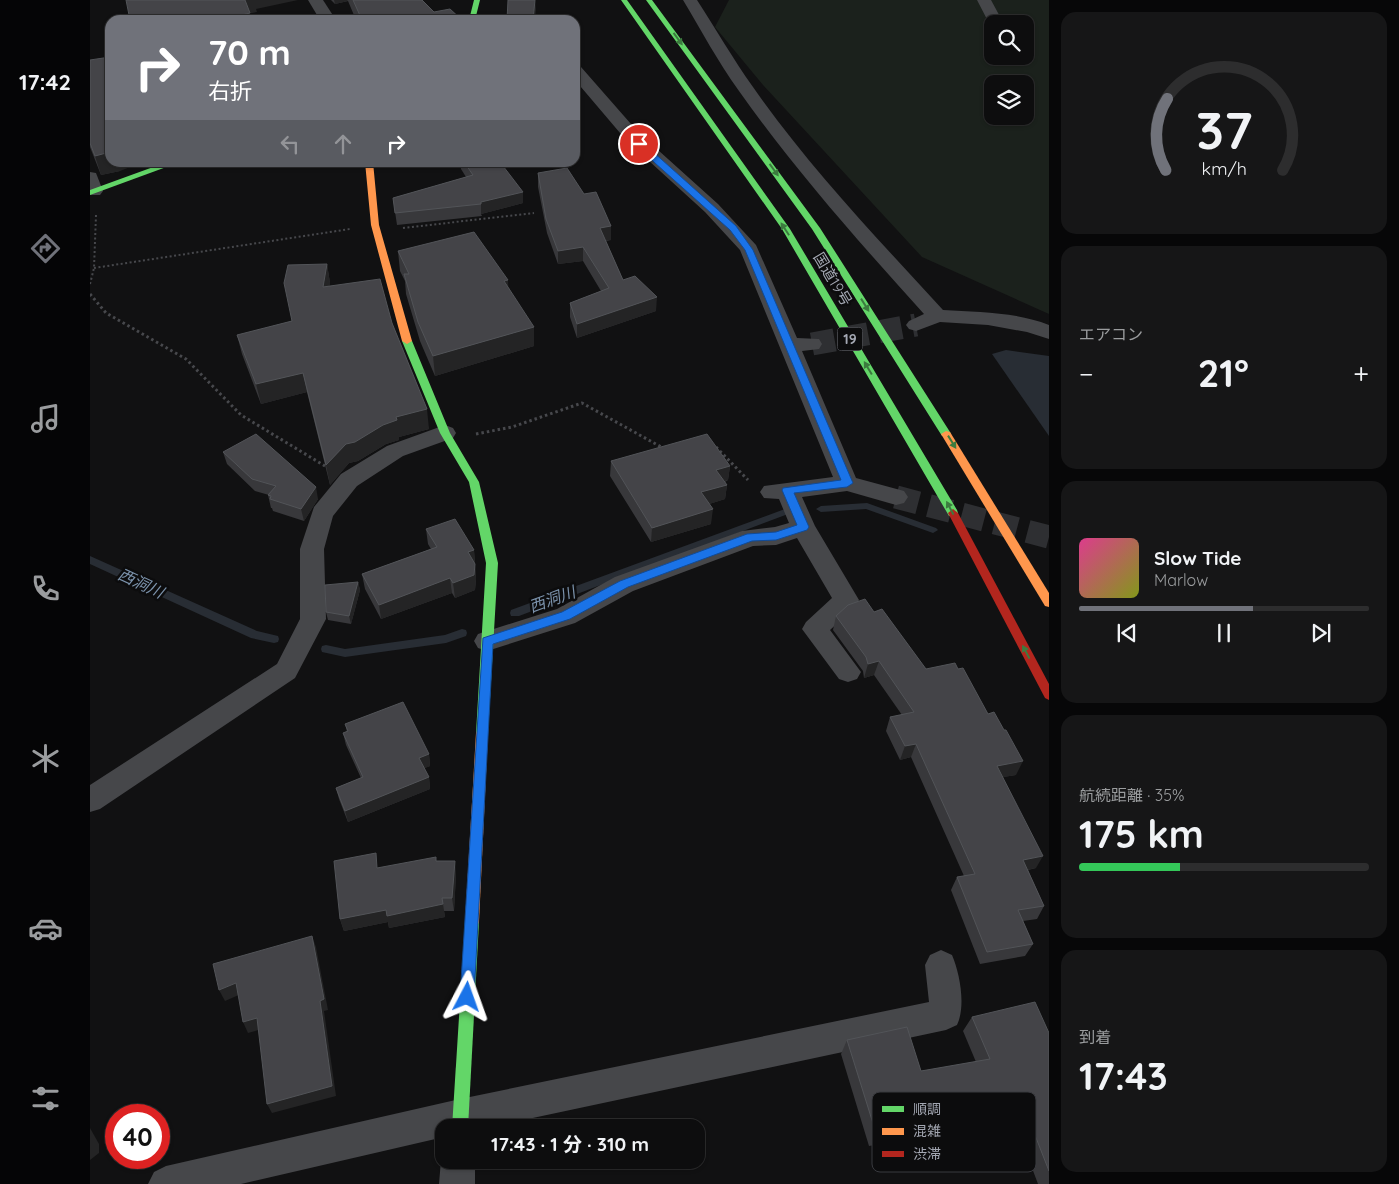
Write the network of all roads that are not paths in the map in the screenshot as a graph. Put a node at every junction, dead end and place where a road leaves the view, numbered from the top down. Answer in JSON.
{"nodes":[{"id":1,"x":315,"y":0,"type":"edge"},
{"id":2,"x":477,"y":0,"type":"edge"},
{"id":3,"x":624,"y":0,"type":"edge"},
{"id":4,"x":649,"y":0,"type":"edge"},
{"id":5,"x":690,"y":0,"type":"edge"},
{"id":6,"x":984,"y":0,"type":"edge"},
{"id":7,"x":326,"y":15,"type":"edge"},
{"id":8,"x":473,"y":15,"type":"edge"},
{"id":9,"x":992,"y":15,"type":"edge"},
{"id":10,"x":580,"y":75,"type":"edge"},
{"id":11,"x":786,"y":143,"type":"junction"},
{"id":12,"x":756,"y":146,"type":"junction"},
{"id":13,"x":159,"y":167,"type":"edge"},
{"id":14,"x":370,"y":167,"type":"edge"},
{"id":15,"x":91,"y":187,"type":"edge"},
{"id":16,"x":937,"y":316,"type":"junction"},
{"id":17,"x":916,"y":325,"type":"tunnel mouth"},
{"id":18,"x":1049,"y":333,"type":"edge"},
{"id":19,"x":812,"y":344,"type":"tunnel mouth"},
{"id":20,"x":788,"y":345,"type":"junction"},
{"id":21,"x":446,"y":436,"type":"junction"},
{"id":22,"x":847,"y":483,"type":"junction"},
{"id":23,"x":896,"y":498,"type":"tunnel mouth"},
{"id":24,"x":803,"y":527,"type":"junction"},
{"id":25,"x":1049,"y":603,"type":"edge"},
{"id":26,"x":488,"y":641,"type":"junction"},
{"id":27,"x":848,"y":672,"type":"dead end"},
{"id":28,"x":1049,"y":695,"type":"edge"},
{"id":29,"x":90,"y":800,"type":"edge"},
{"id":30,"x":941,"y":965,"type":"dead end"},
{"id":31,"x":460,"y":1119,"type":"edge"},
{"id":32,"x":474,"y":1119,"type":"edge"},
{"id":33,"x":435,"y":1127,"type":"edge"},
{"id":34,"x":458,"y":1169,"type":"edge"},
{"id":35,"x":166,"y":1184,"type":"edge"},
{"id":36,"x":457,"y":1184,"type":"edge"}],
"edges":[{"from":1,"to":7,"type":"street"},
{"from":2,"to":8,"type":"main road"},
{"from":28,"to":3,"type":"main road","name":"国道19号","number":"19","one_way":true},
{"from":4,"to":12,"type":"main road","name":"国道19号","number":"19","one_way":true},
{"from":5,"to":11,"type":"street"},
{"from":6,"to":9,"type":"street"},
{"from":10,"to":20,"type":"street"},
{"from":11,"to":12,"type":"street"},
{"from":11,"to":16,"type":"street"},
{"from":12,"to":25,"type":"main road","name":"国道19号","number":"19","one_way":true},
{"from":13,"to":15,"type":"main road"},
{"from":14,"to":21,"type":"main road"},
{"from":16,"to":17,"type":"street"},
{"from":16,"to":18,"type":"street"},
{"from":19,"to":20,"type":"street"},
{"from":20,"to":22,"type":"street"},
{"from":21,"to":26,"type":"main road"},
{"from":21,"to":29,"type":"street"},
{"from":22,"to":23,"type":"street"},
{"from":22,"to":24,"type":"street"},
{"from":24,"to":26,"type":"street"},
{"from":24,"to":27,"type":"street"},
{"from":26,"to":31,"type":"main road"},
{"from":30,"to":32,"type":"street"},
{"from":33,"to":35,"type":"street"},
{"from":34,"to":36,"type":"street"}]}
